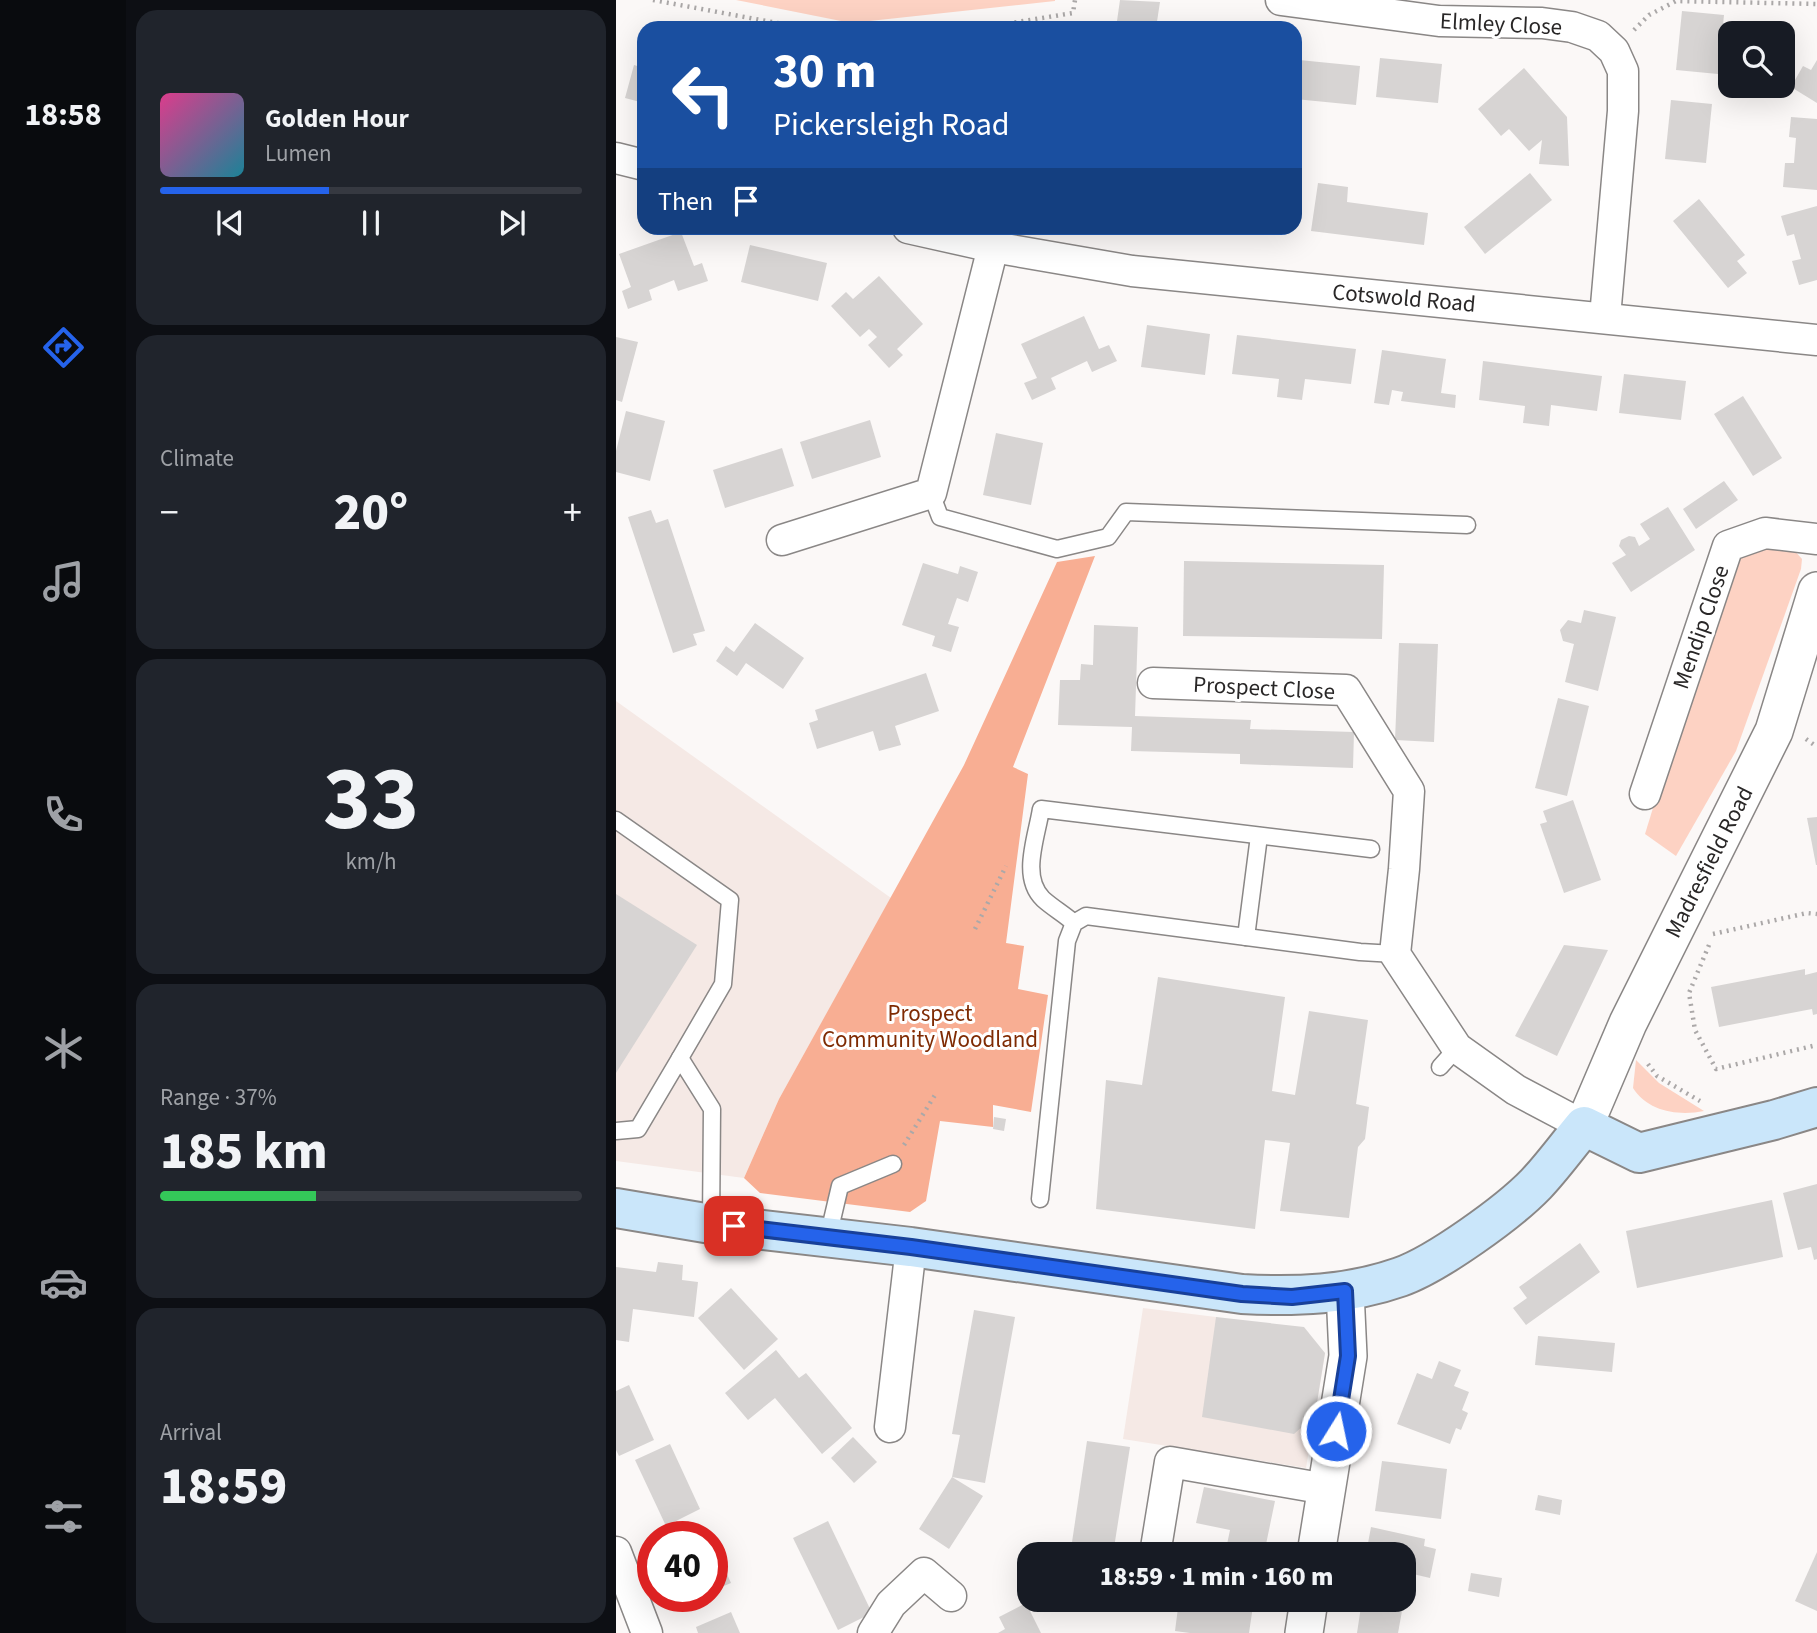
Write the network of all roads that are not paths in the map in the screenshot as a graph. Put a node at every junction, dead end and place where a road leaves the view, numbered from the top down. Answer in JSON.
{"nodes":[{"id":1,"x":1281,"y":0,"type":"edge"},
{"id":2,"x":616,"y":158,"type":"edge"},
{"id":3,"x":637,"y":163,"type":"edge"},
{"id":4,"x":939,"y":235,"type":"edge"},
{"id":5,"x":993,"y":247,"type":"junction"},
{"id":6,"x":1605,"y":317,"type":"junction"},
{"id":7,"x":1817,"y":340,"type":"edge"},
{"id":8,"x":931,"y":493,"type":"junction"},
{"id":9,"x":1467,"y":526,"type":"dead end"},
{"id":10,"x":1817,"y":538,"type":"edge"},
{"id":11,"x":782,"y":540,"type":"dead end"},
{"id":12,"x":1817,"y":591,"type":"edge"},
{"id":13,"x":1153,"y":683,"type":"dead end"},
{"id":14,"x":1645,"y":794,"type":"dead end"},
{"id":15,"x":616,"y":820,"type":"edge"},
{"id":16,"x":1259,"y":836,"type":"junction"},
{"id":17,"x":1371,"y":849,"type":"dead end"},
{"id":18,"x":1074,"y":923,"type":"junction"},
{"id":19,"x":1246,"y":937,"type":"junction"},
{"id":20,"x":1395,"y":954,"type":"junction"},
{"id":21,"x":680,"y":1058,"type":"junction"},
{"id":22,"x":1817,"y":1107,"type":"edge"},
{"id":23,"x":1584,"y":1126,"type":"junction"},
{"id":24,"x":616,"y":1131,"type":"edge"},
{"id":25,"x":893,"y":1164,"type":"road end"},
{"id":26,"x":1040,"y":1199,"type":"dead end"},
{"id":27,"x":616,"y":1208,"type":"edge"},
{"id":28,"x":711,"y":1224,"type":"junction"},
{"id":29,"x":828,"y":1237,"type":"junction"},
{"id":30,"x":911,"y":1247,"type":"junction"},
{"id":31,"x":1345,"y":1291,"type":"junction"},
{"id":32,"x":890,"y":1427,"type":"dead end"},
{"id":33,"x":1326,"y":1489,"type":"junction"},
{"id":34,"x":1156,"y":1542,"type":"edge"},
{"id":35,"x":1318,"y":1542,"type":"edge"},
{"id":36,"x":616,"y":1552,"type":"edge"},
{"id":37,"x":951,"y":1596,"type":"dead end"},
{"id":38,"x":1307,"y":1612,"type":"edge"},
{"id":39,"x":647,"y":1633,"type":"edge"},
{"id":40,"x":873,"y":1633,"type":"edge"},
{"id":41,"x":1304,"y":1633,"type":"edge"}],
"edges":[{"from":1,"to":6,"type":"street","name":"Elmley Close"},
{"from":2,"to":3,"type":"street"},
{"from":4,"to":5,"type":"street","name":"Cotswold Road"},
{"from":5,"to":6,"type":"street","name":"Cotswold Road"},
{"from":5,"to":8,"type":"street"},
{"from":6,"to":7,"type":"street","name":"Cotswold Road"},
{"from":8,"to":9,"type":"lane"},
{"from":8,"to":11,"type":"street"},
{"from":10,"to":14,"type":"street","name":"Mendip Close"},
{"from":12,"to":23,"type":"street","name":"Madresfield Road"},
{"from":13,"to":20,"type":"street","name":"Prospect Close"},
{"from":15,"to":21,"type":"lane"},
{"from":16,"to":17,"type":"lane"},
{"from":16,"to":18,"type":"lane"},
{"from":16,"to":19,"type":"lane"},
{"from":18,"to":19,"type":"lane"},
{"from":18,"to":26,"type":"lane"},
{"from":19,"to":20,"type":"lane"},
{"from":20,"to":23,"type":"street"},
{"from":21,"to":24,"type":"lane"},
{"from":21,"to":28,"type":"lane"},
{"from":22,"to":23,"type":"main road"},
{"from":23,"to":31,"type":"main road"},
{"from":25,"to":29,"type":"lane"},
{"from":27,"to":28,"type":"main road"},
{"from":28,"to":29,"type":"main road"},
{"from":29,"to":30,"type":"main road"},
{"from":30,"to":31,"type":"main road"},
{"from":30,"to":32,"type":"street"},
{"from":31,"to":33,"type":"street"},
{"from":33,"to":34,"type":"street"},
{"from":33,"to":35,"type":"street"},
{"from":36,"to":39,"type":"street"},
{"from":37,"to":40,"type":"street"},
{"from":38,"to":41,"type":"street"}]}
